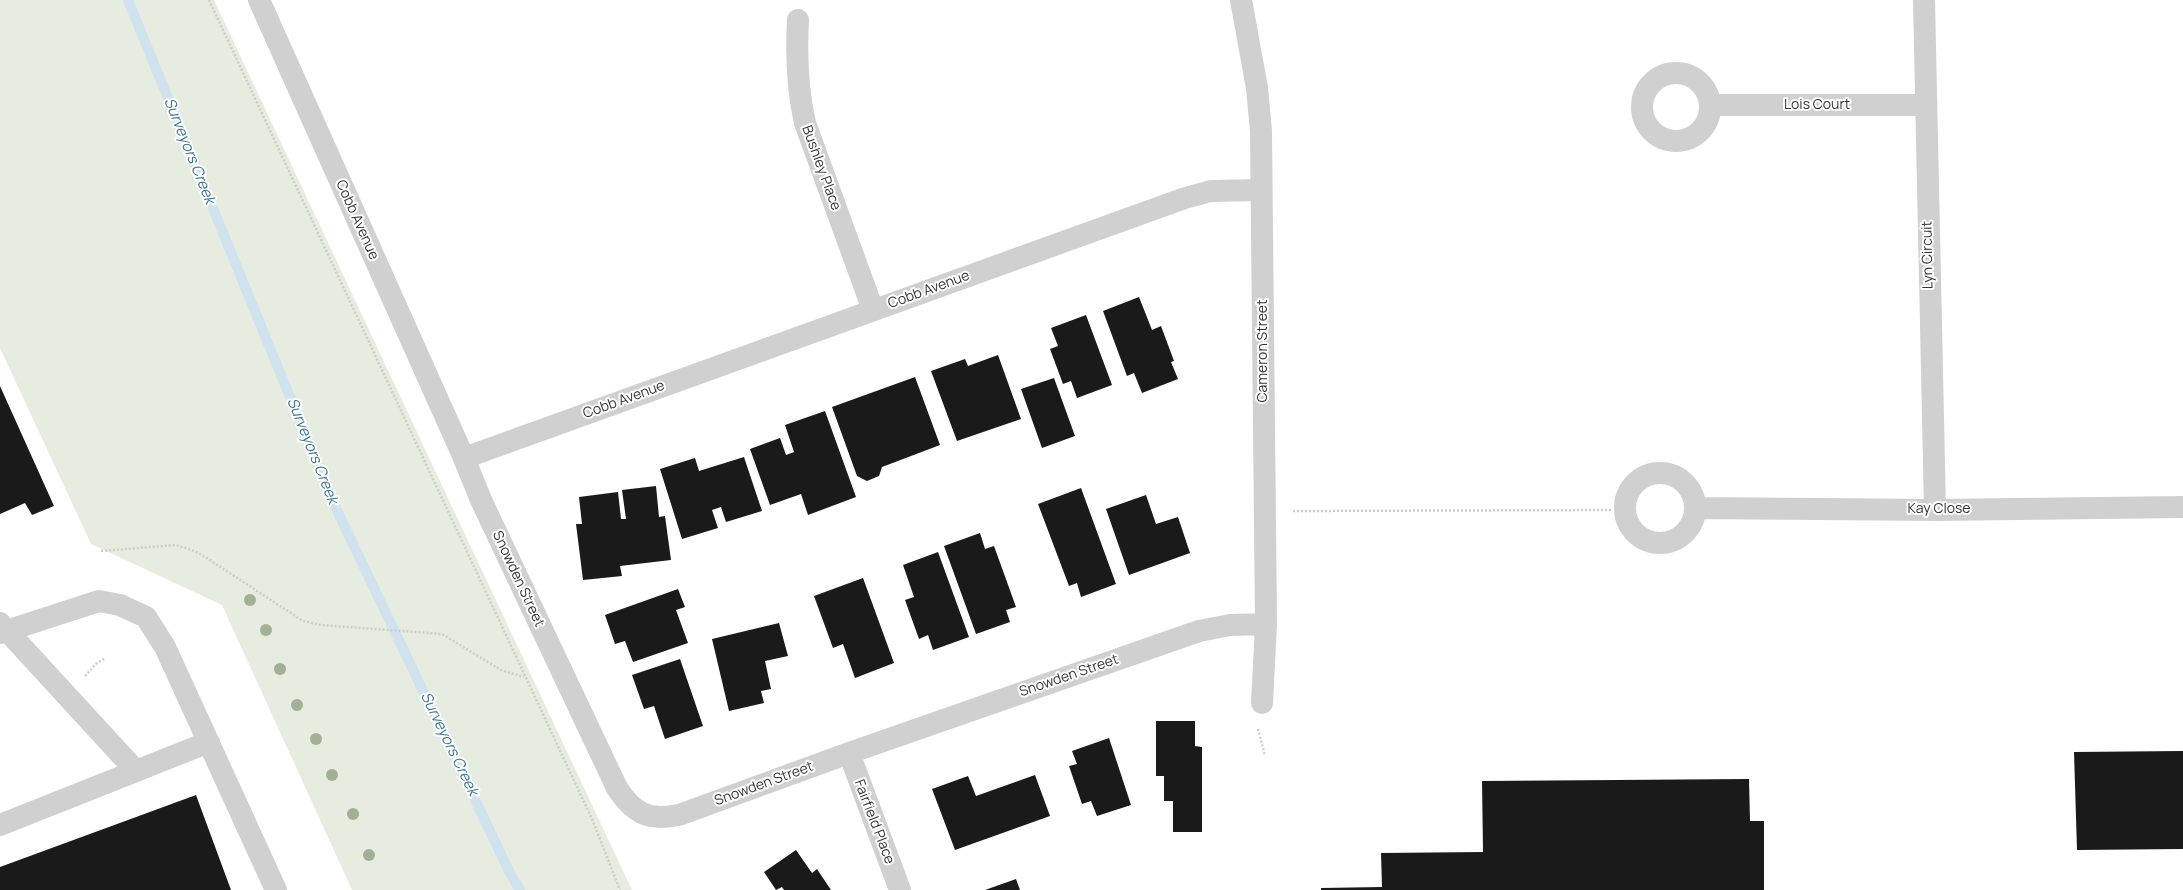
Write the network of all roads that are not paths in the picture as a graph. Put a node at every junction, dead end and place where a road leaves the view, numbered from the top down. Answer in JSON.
{"nodes":[{"id":1,"x":259,"y":0,"type":"edge"},
{"id":2,"x":1241,"y":0,"type":"edge"},
{"id":3,"x":1924,"y":0,"type":"edge"},
{"id":4,"x":798,"y":20,"type":"dead end"},
{"id":5,"x":1710,"y":105,"type":"dead end"},
{"id":6,"x":1925,"y":105,"type":"junction"},
{"id":7,"x":1261,"y":190,"type":"junction"},
{"id":8,"x":873,"y":310,"type":"junction"},
{"id":9,"x":464,"y":458,"type":"junction"},
{"id":10,"x":2183,"y":507,"type":"edge"},
{"id":11,"x":1696,"y":508,"type":"dead end"},
{"id":12,"x":1935,"y":510,"type":"junction"},
{"id":13,"x":1266,"y":624,"type":"junction"},
{"id":14,"x":3,"y":629,"type":"edge"},
{"id":15,"x":1262,"y":704,"type":"dead end"},
{"id":16,"x":209,"y":742,"type":"junction"},
{"id":17,"x":849,"y":753,"type":"junction"},
{"id":18,"x":136,"y":771,"type":"junction"},
{"id":19,"x":0,"y":825,"type":"edge"},
{"id":20,"x":276,"y":890,"type":"edge"},
{"id":21,"x":900,"y":890,"type":"edge"}],
"edges":[{"from":1,"to":9,"type":"street","name":"Cobb Avenue"},
{"from":2,"to":7,"type":"street","name":"Cameron Street"},
{"from":3,"to":6,"type":"street","name":"Lyn Circuit"},
{"from":4,"to":8,"type":"street","name":"Bushley Place"},
{"from":5,"to":6,"type":"street","name":"Lois Court"},
{"from":6,"to":12,"type":"street","name":"Lyn Circuit"},
{"from":7,"to":8,"type":"street","name":"Cobb Avenue"},
{"from":7,"to":13,"type":"street","name":"Cameron Street"},
{"from":8,"to":9,"type":"street","name":"Cobb Avenue"},
{"from":9,"to":17,"type":"street","name":"Snowden Street"},
{"from":10,"to":12,"type":"street","name":"Kay Close"},
{"from":11,"to":12,"type":"street","name":"Kay Close"},
{"from":13,"to":15,"type":"street","name":"Cameron Street"},
{"from":13,"to":17,"type":"street","name":"Snowden Street"},
{"from":14,"to":16,"type":"street"},
{"from":14,"to":18,"type":"street"},
{"from":16,"to":18,"type":"street"},
{"from":16,"to":20,"type":"street"},
{"from":17,"to":21,"type":"street","name":"Fairfield Place"},
{"from":18,"to":19,"type":"street"}]}
